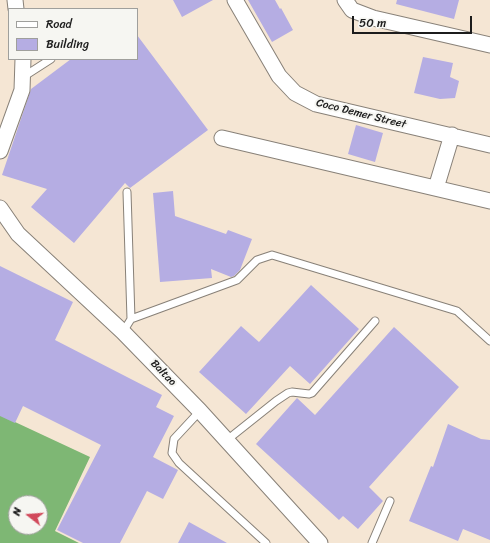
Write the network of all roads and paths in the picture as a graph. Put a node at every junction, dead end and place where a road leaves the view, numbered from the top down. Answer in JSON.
{"nodes":[{"id":1,"x":235,"y":0,"type":"edge"},
{"id":2,"x":344,"y":0,"type":"edge"},
{"id":3,"x":490,"y":45,"type":"edge"},
{"id":4,"x":22,"y":60,"type":"edge"},
{"id":5,"x":49,"y":60,"type":"edge"},
{"id":6,"x":22,"y":78,"type":"junction"},
{"id":7,"x":452,"y":135,"type":"junction"},
{"id":8,"x":222,"y":138,"type":"dead end"},
{"id":9,"x":490,"y":144,"type":"edge"},
{"id":10,"x":0,"y":151,"type":"edge"},
{"id":11,"x":436,"y":188,"type":"junction"},
{"id":12,"x":127,"y":192,"type":"dead end"},
{"id":13,"x":490,"y":201,"type":"edge"},
{"id":14,"x":0,"y":208,"type":"edge"},
{"id":15,"x":131,"y":319,"type":"junction"},
{"id":16,"x":375,"y":321,"type":"dead end"},
{"id":17,"x":123,"y":332,"type":"junction"},
{"id":18,"x":490,"y":341,"type":"edge"},
{"id":19,"x":200,"y":411,"type":"junction"},
{"id":20,"x":227,"y":440,"type":"junction"},
{"id":21,"x":390,"y":501,"type":"dead end"},
{"id":22,"x":266,"y":543,"type":"edge"},
{"id":23,"x":320,"y":543,"type":"edge"},
{"id":24,"x":372,"y":543,"type":"edge"}],
"edges":[{"from":1,"to":7,"type":"street","name":"Coco Demer Street"},
{"from":2,"to":3,"type":"street"},
{"from":4,"to":6,"type":"street"},
{"from":5,"to":6,"type":"lane"},
{"from":6,"to":10,"type":"street"},
{"from":7,"to":9,"type":"street","name":"Coco Demer Street"},
{"from":7,"to":11,"type":"street"},
{"from":8,"to":11,"type":"street"},
{"from":11,"to":13,"type":"street"},
{"from":12,"to":15,"type":"lane"},
{"from":14,"to":17,"type":"street","name":"Baltao"},
{"from":15,"to":17,"type":"lane"},
{"from":15,"to":18,"type":"lane"},
{"from":16,"to":20,"type":"lane"},
{"from":17,"to":19,"type":"street","name":"Baltao"},
{"from":19,"to":20,"type":"street","name":"Baltao"},
{"from":19,"to":22,"type":"lane"},
{"from":20,"to":23,"type":"street","name":"Baltao"},
{"from":21,"to":24,"type":"lane"}]}
